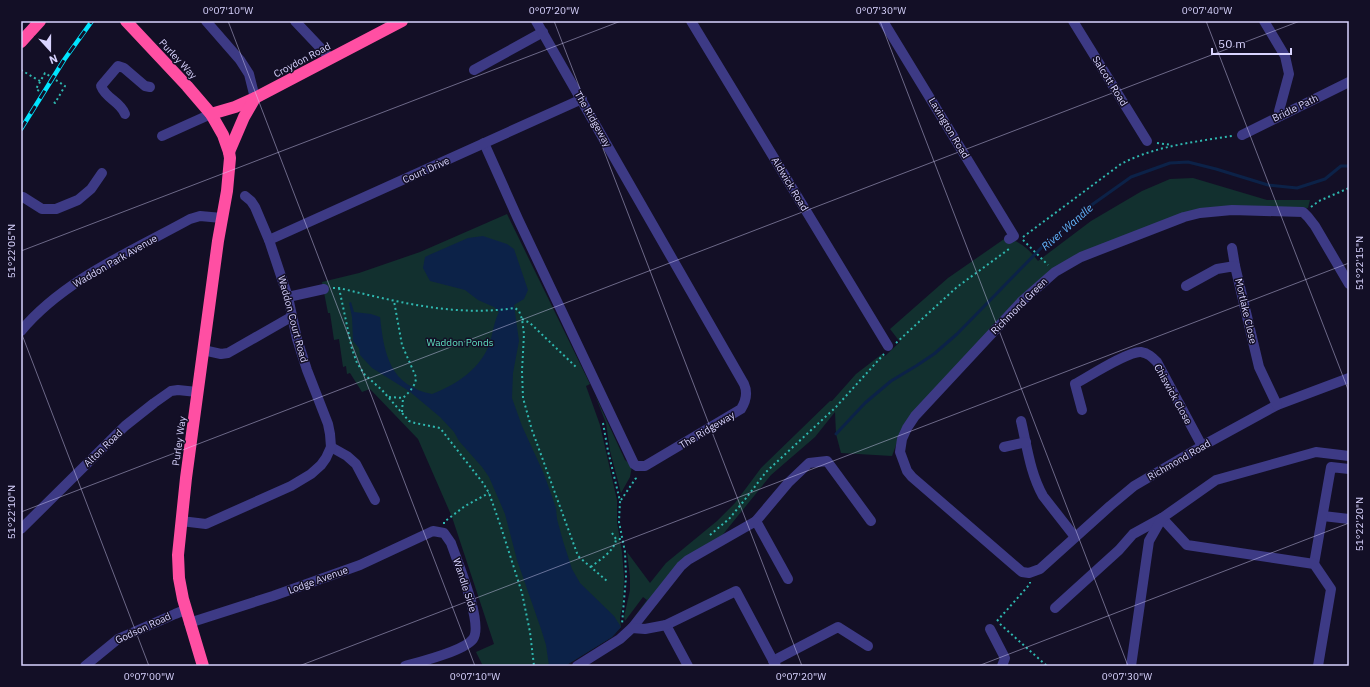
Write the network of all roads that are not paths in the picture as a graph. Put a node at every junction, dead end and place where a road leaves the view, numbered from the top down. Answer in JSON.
{"nodes":[{"id":1,"x":40,"y":21,"type":"edge"},
{"id":2,"x":126,"y":21,"type":"edge"},
{"id":3,"x":206,"y":21,"type":"edge"},
{"id":4,"x":295,"y":21,"type":"edge"},
{"id":5,"x":402,"y":21,"type":"edge"},
{"id":6,"x":536,"y":21,"type":"edge"},
{"id":7,"x":691,"y":21,"type":"edge"},
{"id":8,"x":883,"y":21,"type":"edge"},
{"id":9,"x":1073,"y":21,"type":"edge"},
{"id":10,"x":1264,"y":21,"type":"edge"},
{"id":11,"x":543,"y":32,"type":"junction"},
{"id":12,"x":21,"y":42,"type":"edge"},
{"id":13,"x":330,"y":58,"type":"junction"},
{"id":14,"x":474,"y":70,"type":"dead end"},
{"id":15,"x":1349,"y":82,"type":"edge"},
{"id":16,"x":150,"y":87,"type":"dead end"},
{"id":17,"x":255,"y":98,"type":"junction"},
{"id":18,"x":582,"y":99,"type":"junction"},
{"id":19,"x":125,"y":114,"type":"dead end"},
{"id":20,"x":211,"y":114,"type":"junction"},
{"id":21,"x":1280,"y":116,"type":"junction"},
{"id":22,"x":1242,"y":135,"type":"road end"},
{"id":23,"x":162,"y":136,"type":"dead end"},
{"id":24,"x":1147,"y":142,"type":"dead end"},
{"id":25,"x":484,"y":143,"type":"junction"},
{"id":26,"x":229,"y":152,"type":"junction"},
{"id":27,"x":102,"y":173,"type":"dead end"},
{"id":28,"x":245,"y":196,"type":"dead end"},
{"id":29,"x":23,"y":197,"type":"dead end"},
{"id":30,"x":222,"y":218,"type":"junction"},
{"id":31,"x":269,"y":240,"type":"junction"},
{"id":32,"x":1012,"y":240,"type":"road end"},
{"id":33,"x":1232,"y":248,"type":"dead end"},
{"id":34,"x":1235,"y":266,"type":"junction"},
{"id":35,"x":1345,"y":267,"type":"edge"},
{"id":36,"x":1349,"y":284,"type":"edge"},
{"id":37,"x":1186,"y":286,"type":"dead end"},
{"id":38,"x":324,"y":289,"type":"road end"},
{"id":39,"x":288,"y":296,"type":"junction"},
{"id":40,"x":291,"y":317,"type":"junction"},
{"id":41,"x":21,"y":331,"type":"edge"},
{"id":42,"x":890,"y":348,"type":"road end"},
{"id":43,"x":203,"y":350,"type":"junction"},
{"id":44,"x":1349,"y":378,"type":"edge"},
{"id":45,"x":198,"y":392,"type":"junction"},
{"id":46,"x":1277,"y":405,"type":"junction"},
{"id":47,"x":1082,"y":410,"type":"dead end"},
{"id":48,"x":1021,"y":421,"type":"dead end"},
{"id":49,"x":1026,"y":442,"type":"junction"},
{"id":50,"x":1202,"y":446,"type":"junction"},
{"id":51,"x":330,"y":447,"type":"junction"},
{"id":52,"x":1004,"y":447,"type":"dead end"},
{"id":53,"x":1349,"y":456,"type":"edge"},
{"id":54,"x":1349,"y":469,"type":"edge"},
{"id":55,"x":374,"y":500,"type":"dead end"},
{"id":56,"x":1322,"y":516,"type":"junction"},
{"id":57,"x":1162,"y":518,"type":"junction"},
{"id":58,"x":1349,"y":519,"type":"edge"},
{"id":59,"x":181,"y":521,"type":"junction"},
{"id":60,"x":756,"y":521,"type":"junction"},
{"id":61,"x":871,"y":521,"type":"dead end"},
{"id":62,"x":21,"y":529,"type":"edge"},
{"id":63,"x":444,"y":533,"type":"joint"},
{"id":64,"x":1075,"y":537,"type":"junction"},
{"id":65,"x":1314,"y":564,"type":"junction"},
{"id":66,"x":1029,"y":573,"type":"joint"},
{"id":67,"x":788,"y":579,"type":"dead end"},
{"id":68,"x":1055,"y":608,"type":"dead end"},
{"id":69,"x":180,"y":612,"type":"junction"},
{"id":70,"x":189,"y":623,"type":"junction"},
{"id":71,"x":666,"y":624,"type":"junction"},
{"id":72,"x":627,"y":626,"type":"junction"},
{"id":73,"x":990,"y":629,"type":"dead end"},
{"id":74,"x":868,"y":646,"type":"dead end"},
{"id":75,"x":775,"y":663,"type":"edge"},
{"id":76,"x":85,"y":666,"type":"edge"},
{"id":77,"x":202,"y":666,"type":"edge"},
{"id":78,"x":405,"y":666,"type":"edge"},
{"id":79,"x":577,"y":666,"type":"edge"},
{"id":80,"x":688,"y":666,"type":"edge"},
{"id":81,"x":1002,"y":666,"type":"edge"},
{"id":82,"x":1131,"y":666,"type":"edge"},
{"id":83,"x":1318,"y":666,"type":"edge"}],
"edges":[{"from":1,"to":12,"type":"highway"},
{"from":2,"to":20,"type":"highway","name":"Purley Way"},
{"from":3,"to":17,"type":"street"},
{"from":4,"to":13,"type":"street"},
{"from":5,"to":13,"type":"highway","name":"Croydon Road"},
{"from":6,"to":11,"type":"street","name":"The Ridgeway"},
{"from":7,"to":42,"type":"street","name":"Aldwick Road"},
{"from":8,"to":32,"type":"street","name":"Lavington Road"},
{"from":9,"to":24,"type":"street","name":"Salcott Road"},
{"from":10,"to":21,"type":"street"},
{"from":11,"to":14,"type":"street"},
{"from":11,"to":18,"type":"street","name":"The Ridgeway"},
{"from":13,"to":17,"type":"highway","name":"Croydon Road"},
{"from":15,"to":21,"type":"street","name":"Bridle Path"},
{"from":16,"to":19,"type":"street"},
{"from":17,"to":20,"type":"highway","name":"Croydon Road"},
{"from":17,"to":26,"type":"highway"},
{"from":18,"to":25,"type":"street","name":"Court Drive"},
{"from":18,"to":25,"type":"street","name":"The Ridgeway"},
{"from":20,"to":23,"type":"street"},
{"from":20,"to":26,"type":"highway","name":"Purley Way"},
{"from":21,"to":22,"type":"street","name":"Bridle Path"},
{"from":25,"to":31,"type":"street","name":"Court Drive"},
{"from":26,"to":30,"type":"highway","name":"Purley Way"},
{"from":27,"to":29,"type":"street"},
{"from":28,"to":31,"type":"street","name":"Waddon Court Road"},
{"from":30,"to":41,"type":"street","name":"Waddon Park Avenue"},
{"from":30,"to":43,"type":"highway","name":"Purley Way"},
{"from":31,"to":39,"type":"street","name":"Waddon Court Road"},
{"from":33,"to":34,"type":"street"},
{"from":34,"to":37,"type":"street","name":"Mortlake Close"},
{"from":34,"to":46,"type":"street","name":"Mortlake Close"},
{"from":35,"to":36,"type":"street"},
{"from":35,"to":66,"type":"street","name":"Richmond Green"},
{"from":38,"to":39,"type":"street"},
{"from":39,"to":40,"type":"street","name":"Waddon Court Road"},
{"from":40,"to":43,"type":"street"},
{"from":40,"to":51,"type":"street","name":"Waddon Court Road"},
{"from":43,"to":45,"type":"highway","name":"Purley Way"},
{"from":44,"to":46,"type":"street","name":"Richmond Road"},
{"from":45,"to":59,"type":"highway","name":"Purley Way"},
{"from":45,"to":62,"type":"street","name":"Alton Road"},
{"from":46,"to":50,"type":"street","name":"Richmond Road"},
{"from":47,"to":50,"type":"street","name":"Chiswick Close"},
{"from":48,"to":49,"type":"street"},
{"from":49,"to":52,"type":"street"},
{"from":49,"to":64,"type":"street"},
{"from":50,"to":64,"type":"street","name":"Richmond Road"},
{"from":51,"to":55,"type":"street"},
{"from":51,"to":59,"type":"street"},
{"from":53,"to":57,"type":"street"},
{"from":54,"to":56,"type":"street"},
{"from":56,"to":58,"type":"street"},
{"from":56,"to":65,"type":"street"},
{"from":57,"to":65,"type":"street"},
{"from":57,"to":68,"type":"street"},
{"from":57,"to":82,"type":"street"},
{"from":59,"to":69,"type":"highway","name":"Purley Way"},
{"from":60,"to":61,"type":"street"},
{"from":60,"to":67,"type":"street"},
{"from":60,"to":72,"type":"street"},
{"from":63,"to":70,"type":"street","name":"Lodge Avenue"},
{"from":63,"to":78,"type":"street","name":"Wandle Side"},
{"from":64,"to":66,"type":"street","name":"Richmond Road"},
{"from":65,"to":83,"type":"street"},
{"from":69,"to":70,"type":"highway","name":"Purley Way"},
{"from":69,"to":76,"type":"street","name":"Godson Road"},
{"from":70,"to":77,"type":"highway","name":"Purley Way"},
{"from":71,"to":72,"type":"street"},
{"from":71,"to":75,"type":"street"},
{"from":71,"to":80,"type":"street"},
{"from":72,"to":79,"type":"street"},
{"from":73,"to":81,"type":"street"},
{"from":74,"to":75,"type":"street"}]}
